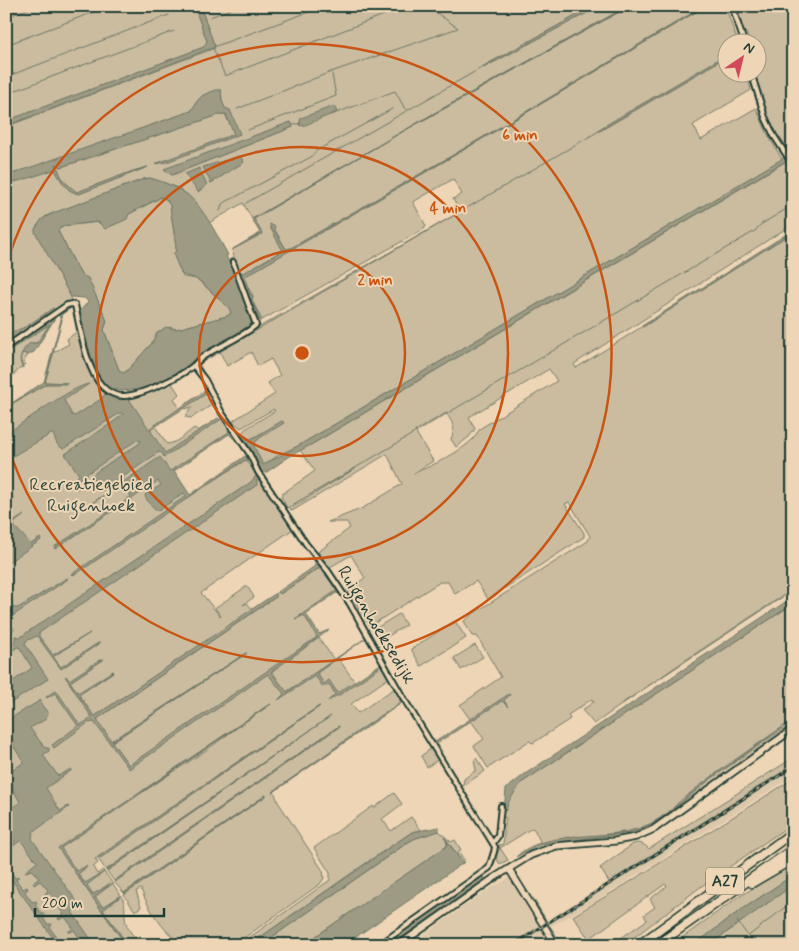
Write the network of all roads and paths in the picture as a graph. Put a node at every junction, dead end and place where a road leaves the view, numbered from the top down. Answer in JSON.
{"nodes":[{"id":1,"x":732,"y":6,"type":"edge"},
{"id":2,"x":741,"y":32,"type":"edge"},
{"id":3,"x":754,"y":82,"type":"edge"},
{"id":4,"x":793,"y":166,"type":"edge"},
{"id":5,"x":233,"y":262,"type":"dead end"},
{"id":6,"x":6,"y":347,"type":"edge"},
{"id":7,"x":194,"y":366,"type":"junction"},
{"id":8,"x":793,"y":729,"type":"edge"},
{"id":9,"x":501,"y":806,"type":"dead end"},
{"id":10,"x":793,"y":832,"type":"edge"},
{"id":11,"x":493,"y":843,"type":"junction"},
{"id":12,"x":793,"y":849,"type":"edge"},
{"id":13,"x":793,"y":859,"type":"edge"},
{"id":14,"x":487,"y":869,"type":"junction"},
{"id":15,"x":509,"y":869,"type":"junction"},
{"id":16,"x":494,"y":878,"type":"junction"},
{"id":17,"x":736,"y":889,"type":"junction"},
{"id":18,"x":380,"y":945,"type":"edge"},
{"id":19,"x":399,"y":945,"type":"edge"},
{"id":20,"x":556,"y":945,"type":"edge"},
{"id":21,"x":639,"y":945,"type":"edge"},
{"id":22,"x":657,"y":945,"type":"edge"}],
"edges":[{"from":1,"to":2,"type":"street"},
{"from":3,"to":4,"type":"street"},
{"from":5,"to":7,"type":"street"},
{"from":6,"to":7,"type":"street"},
{"from":7,"to":11,"type":"street","name":"Ruigenhoeksedijk"},
{"from":8,"to":15,"type":"main road"},
{"from":9,"to":11,"type":"street"},
{"from":10,"to":21,"type":"highway","number":"A27"},
{"from":11,"to":14,"type":"street"},
{"from":12,"to":17,"type":"highway","number":"A27"},
{"from":13,"to":17,"type":"highway","number":"A27"},
{"from":14,"to":16,"type":"street"},
{"from":14,"to":18,"type":"street"},
{"from":15,"to":16,"type":"main road"},
{"from":15,"to":20,"type":"main road"},
{"from":16,"to":19,"type":"main road"},
{"from":17,"to":22,"type":"highway","number":"A27"}]}
